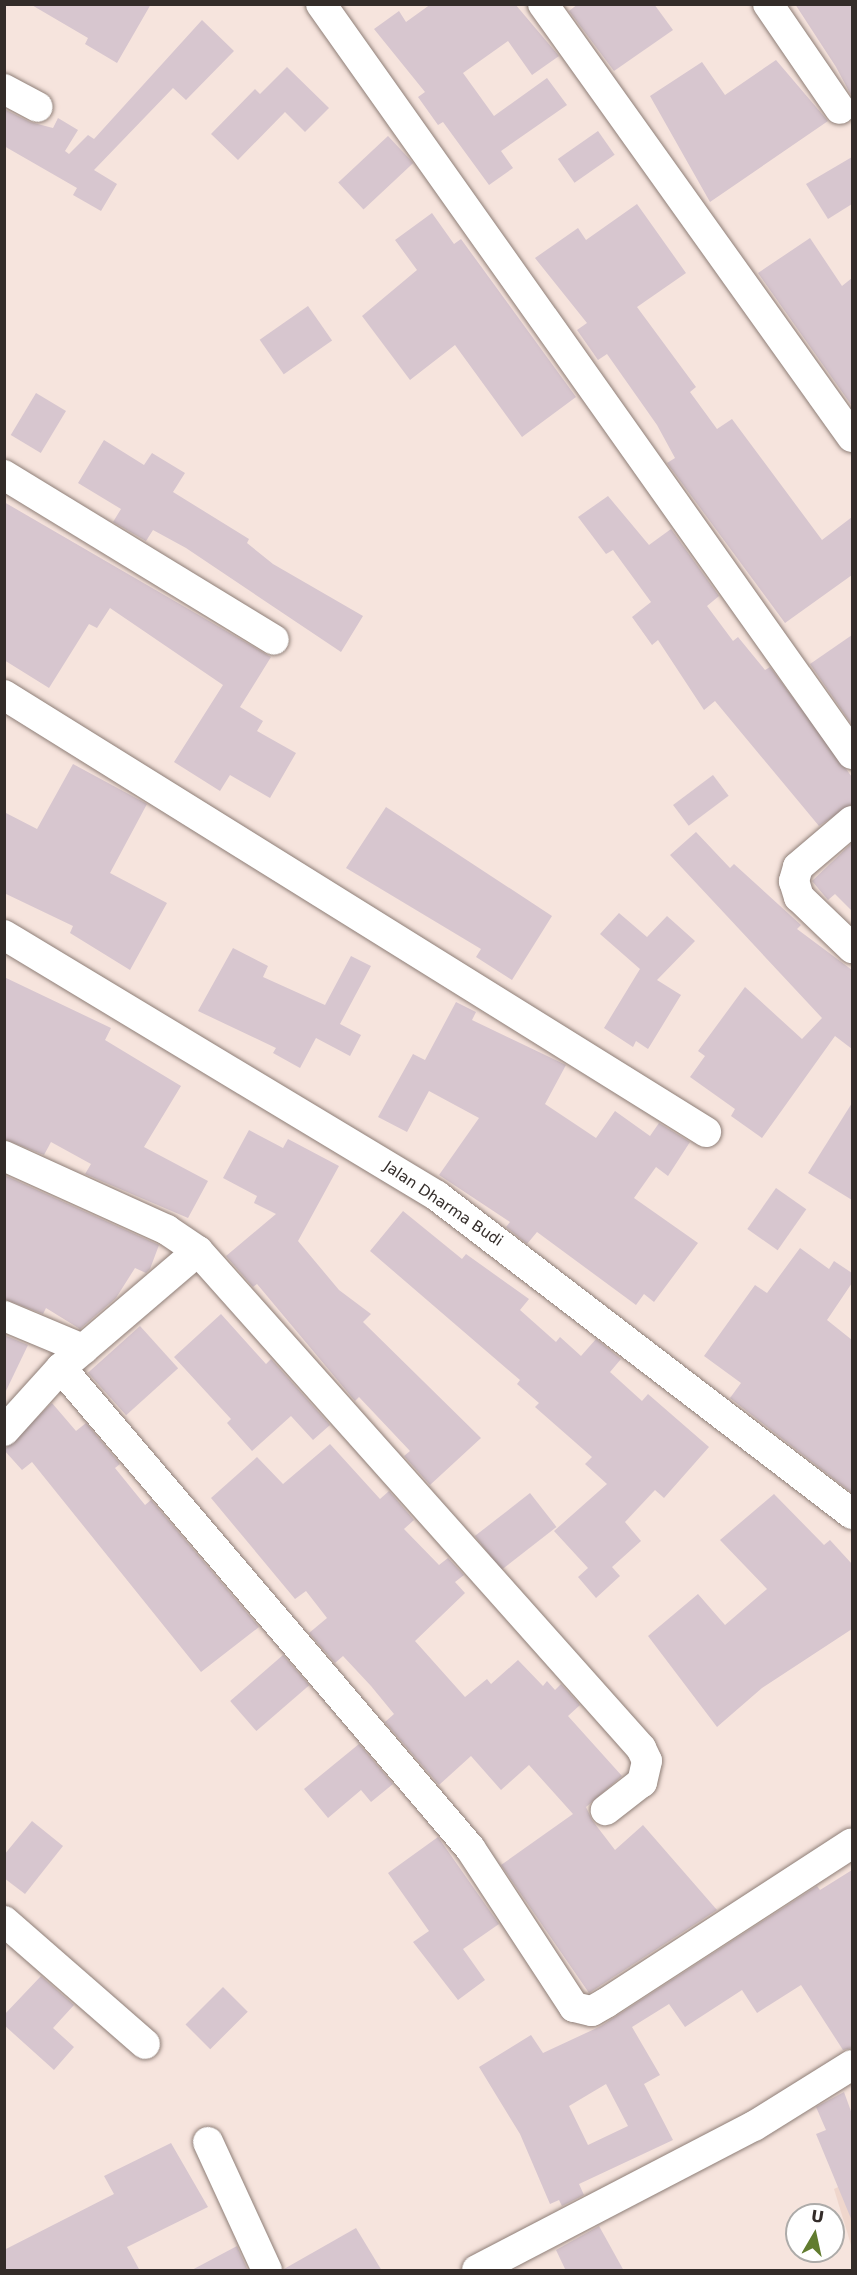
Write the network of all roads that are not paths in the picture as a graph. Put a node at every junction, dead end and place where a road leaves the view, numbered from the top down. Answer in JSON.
{"nodes":[{"id":1,"x":321,"y":4,"type":"edge"},
{"id":2,"x":543,"y":4,"type":"edge"},
{"id":3,"x":768,"y":4,"type":"edge"},
{"id":4,"x":4,"y":89,"type":"edge"},
{"id":5,"x":38,"y":107,"type":"dead end"},
{"id":6,"x":840,"y":109,"type":"dead end"},
{"id":7,"x":852,"y":437,"type":"edge"},
{"id":8,"x":4,"y":475,"type":"edge"},
{"id":9,"x":274,"y":640,"type":"dead end"},
{"id":10,"x":4,"y":695,"type":"edge"},
{"id":11,"x":852,"y":754,"type":"edge"},
{"id":12,"x":852,"y":821,"type":"edge"},
{"id":13,"x":4,"y":935,"type":"edge"},
{"id":14,"x":852,"y":948,"type":"edge"},
{"id":15,"x":706,"y":1132,"type":"dead end"},
{"id":16,"x":4,"y":1156,"type":"edge"},
{"id":17,"x":198,"y":1251,"type":"junction"},
{"id":18,"x":4,"y":1316,"type":"edge"},
{"id":19,"x":83,"y":1349,"type":"junction"},
{"id":20,"x":61,"y":1368,"type":"junction"},
{"id":21,"x":4,"y":1431,"type":"edge"},
{"id":22,"x":852,"y":1514,"type":"edge"},
{"id":23,"x":606,"y":1810,"type":"dead end"},
{"id":24,"x":852,"y":1843,"type":"edge"},
{"id":25,"x":4,"y":1921,"type":"edge"},
{"id":26,"x":145,"y":2044,"type":"dead end"},
{"id":27,"x":852,"y":2065,"type":"edge"},
{"id":28,"x":208,"y":2142,"type":"dead end"},
{"id":29,"x":267,"y":2271,"type":"edge"},
{"id":30,"x":477,"y":2271,"type":"edge"}],
"edges":[{"from":1,"to":11,"type":"street"},
{"from":2,"to":7,"type":"street"},
{"from":3,"to":6,"type":"street"},
{"from":4,"to":5,"type":"street"},
{"from":8,"to":9,"type":"street"},
{"from":10,"to":15,"type":"street"},
{"from":12,"to":14,"type":"street"},
{"from":13,"to":22,"type":"street","name":"Jalan Dharma Budi"},
{"from":16,"to":17,"type":"street"},
{"from":17,"to":19,"type":"street"},
{"from":17,"to":23,"type":"street"},
{"from":18,"to":19,"type":"street"},
{"from":19,"to":20,"type":"street"},
{"from":20,"to":21,"type":"street"},
{"from":20,"to":24,"type":"street"},
{"from":25,"to":26,"type":"street"},
{"from":27,"to":30,"type":"street"},
{"from":28,"to":29,"type":"street"}]}
